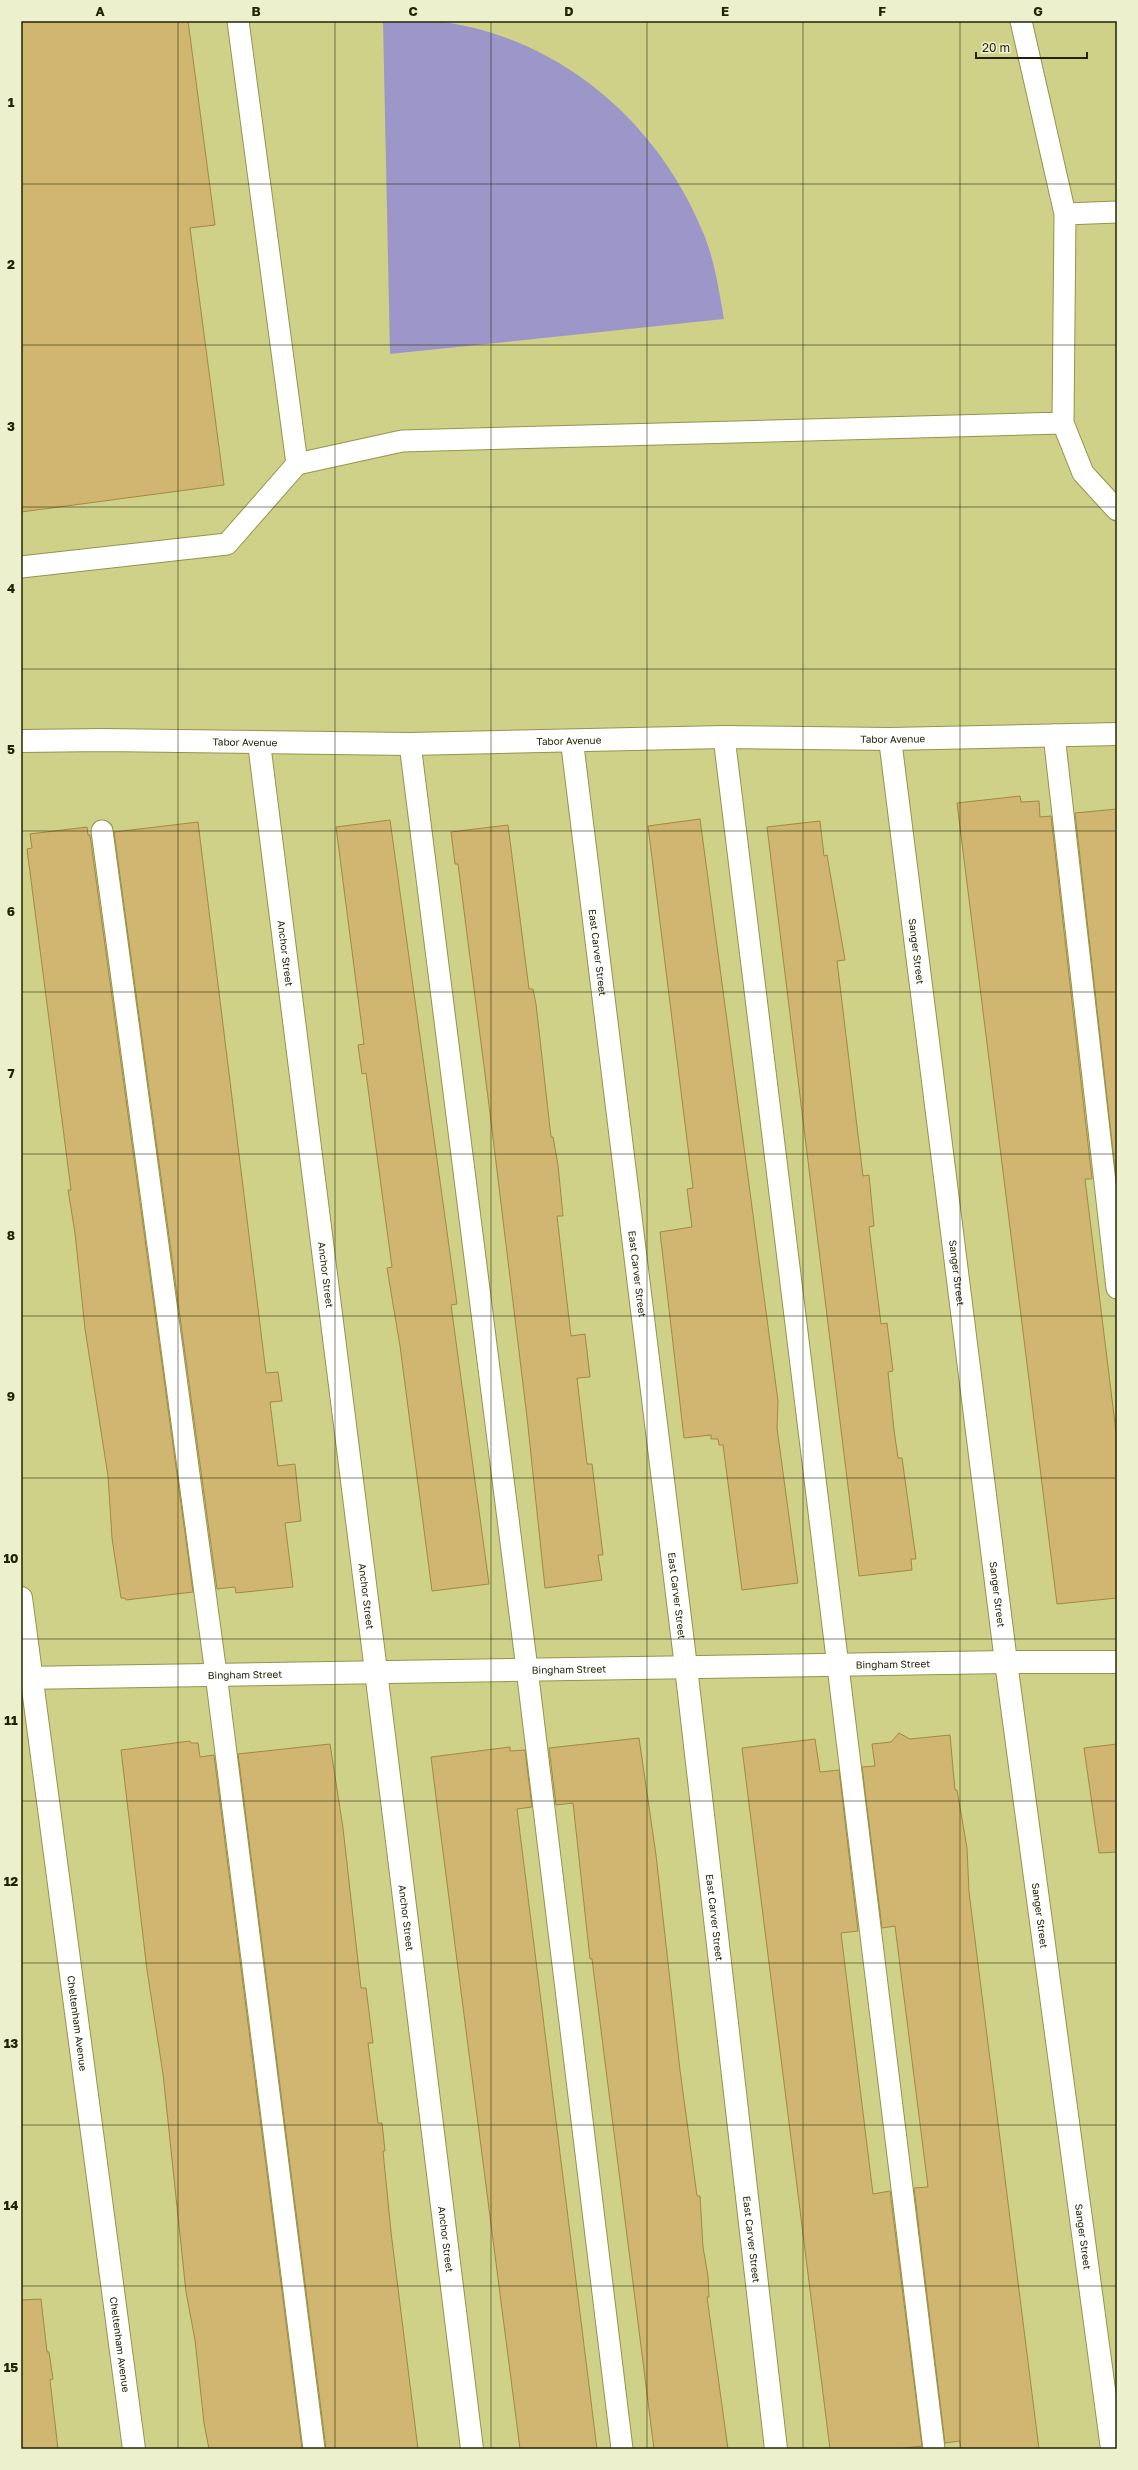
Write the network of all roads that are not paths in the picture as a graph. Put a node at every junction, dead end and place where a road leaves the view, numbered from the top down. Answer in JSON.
{"nodes":[{"id":1,"x":238,"y":21,"type":"edge"},
{"id":2,"x":1021,"y":21,"type":"edge"},
{"id":3,"x":1117,"y":212,"type":"edge"},
{"id":4,"x":1065,"y":214,"type":"junction"},
{"id":5,"x":1063,"y":423,"type":"junction"},
{"id":6,"x":297,"y":464,"type":"junction"},
{"id":7,"x":1117,"y":510,"type":"edge"},
{"id":8,"x":21,"y":567,"type":"edge"},
{"id":9,"x":1117,"y":734,"type":"edge"},
{"id":10,"x":1054,"y":735,"type":"junction"},
{"id":11,"x":724,"y":737,"type":"junction"},
{"id":12,"x":890,"y":739,"type":"junction"},
{"id":13,"x":21,"y":742,"type":"edge"},
{"id":14,"x":572,"y":742,"type":"junction"},
{"id":15,"x":258,"y":743,"type":"junction"},
{"id":16,"x":410,"y":744,"type":"junction"},
{"id":17,"x":102,"y":831,"type":"dead end"},
{"id":18,"x":1117,"y":1288,"type":"edge"},
{"id":19,"x":21,"y":1598,"type":"edge"},
{"id":20,"x":1006,"y":1662,"type":"junction"},
{"id":21,"x":1117,"y":1662,"type":"edge"},
{"id":22,"x":839,"y":1664,"type":"junction"},
{"id":23,"x":686,"y":1667,"type":"junction"},
{"id":24,"x":527,"y":1669,"type":"junction"},
{"id":25,"x":376,"y":1671,"type":"junction"},
{"id":26,"x":216,"y":1674,"type":"junction"},
{"id":27,"x":26,"y":1678,"type":"edge"},
{"id":28,"x":134,"y":2449,"type":"edge"},
{"id":29,"x":314,"y":2449,"type":"edge"},
{"id":30,"x":472,"y":2449,"type":"edge"},
{"id":31,"x":622,"y":2449,"type":"edge"},
{"id":32,"x":776,"y":2449,"type":"edge"},
{"id":33,"x":934,"y":2449,"type":"edge"},
{"id":34,"x":1112,"y":2449,"type":"edge"}],
"edges":[{"from":1,"to":6,"type":"lane"},
{"from":2,"to":4,"type":"lane"},
{"from":3,"to":4,"type":"lane"},
{"from":4,"to":5,"type":"lane"},
{"from":5,"to":6,"type":"lane"},
{"from":5,"to":7,"type":"lane"},
{"from":6,"to":8,"type":"lane"},
{"from":9,"to":10,"type":"street","name":"Tabor Avenue"},
{"from":10,"to":12,"type":"street","name":"Tabor Avenue"},
{"from":10,"to":18,"type":"lane"},
{"from":11,"to":12,"type":"street","name":"Tabor Avenue"},
{"from":11,"to":14,"type":"street","name":"Tabor Avenue"},
{"from":11,"to":22,"type":"lane"},
{"from":12,"to":20,"type":"street","name":"Sanger Street"},
{"from":13,"to":15,"type":"street","name":"Tabor Avenue"},
{"from":14,"to":16,"type":"street","name":"Tabor Avenue"},
{"from":14,"to":23,"type":"street","name":"East Carver Street"},
{"from":15,"to":16,"type":"street","name":"Tabor Avenue"},
{"from":15,"to":25,"type":"street","name":"Anchor Street"},
{"from":16,"to":24,"type":"lane"},
{"from":17,"to":26,"type":"lane"},
{"from":19,"to":27,"type":"street","name":"Cheltenham Avenue"},
{"from":20,"to":21,"type":"street","name":"Bingham Street"},
{"from":20,"to":22,"type":"street","name":"Bingham Street"},
{"from":20,"to":34,"type":"street","name":"Sanger Street"},
{"from":22,"to":23,"type":"street","name":"Bingham Street"},
{"from":22,"to":33,"type":"lane"},
{"from":23,"to":24,"type":"street","name":"Bingham Street"},
{"from":23,"to":32,"type":"street","name":"East Carver Street"},
{"from":24,"to":25,"type":"street","name":"Bingham Street"},
{"from":24,"to":31,"type":"lane"},
{"from":25,"to":26,"type":"street","name":"Bingham Street"},
{"from":25,"to":30,"type":"street","name":"Anchor Street"},
{"from":26,"to":27,"type":"street","name":"Bingham Street"},
{"from":26,"to":29,"type":"lane"},
{"from":27,"to":28,"type":"street","name":"Cheltenham Avenue"}]}
